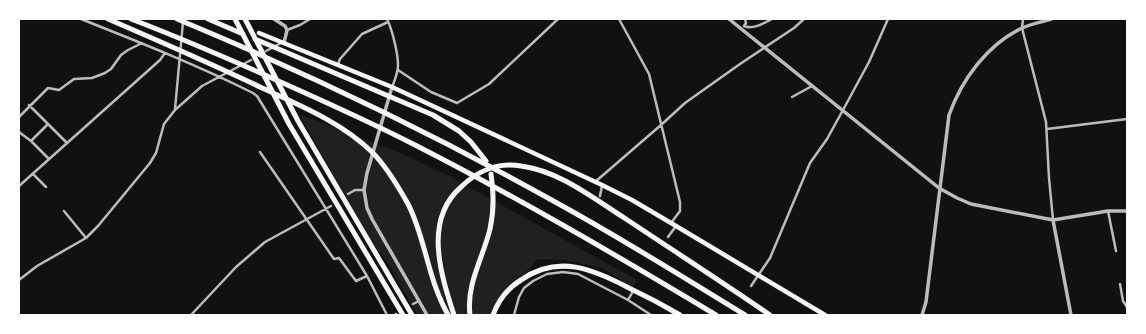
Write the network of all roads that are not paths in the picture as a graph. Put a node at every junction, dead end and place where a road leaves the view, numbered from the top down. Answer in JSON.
{"nodes":[{"id":1,"x":80,"y":19,"type":"edge"},
{"id":2,"x":108,"y":19,"type":"edge"},
{"id":3,"x":131,"y":19,"type":"edge"},
{"id":4,"x":177,"y":19,"type":"edge"},
{"id":5,"x":183,"y":19,"type":"edge"},
{"id":6,"x":208,"y":19,"type":"edge"},
{"id":7,"x":235,"y":19,"type":"edge"},
{"id":8,"x":245,"y":19,"type":"edge"},
{"id":9,"x":274,"y":19,"type":"edge"},
{"id":10,"x":310,"y":19,"type":"edge"},
{"id":11,"x":558,"y":19,"type":"edge"},
{"id":12,"x":620,"y":19,"type":"edge"},
{"id":13,"x":729,"y":19,"type":"edge"},
{"id":14,"x":745,"y":19,"type":"edge"},
{"id":15,"x":772,"y":19,"type":"edge"},
{"id":16,"x":804,"y":19,"type":"edge"},
{"id":17,"x":888,"y":19,"type":"edge"},
{"id":18,"x":1023,"y":19,"type":"edge"},
{"id":19,"x":1052,"y":19,"type":"edge"},
{"id":20,"x":387,"y":20,"type":"edge"},
{"id":21,"x":743,"y":28,"type":"junction"},
{"id":22,"x":1022,"y":28,"type":"junction"},
{"id":23,"x":288,"y":30,"type":"junction"},
{"id":24,"x":260,"y":33,"type":"dead end"},
{"id":25,"x":142,"y":43,"type":"junction"},
{"id":26,"x":283,"y":43,"type":"junction"},
{"id":27,"x":765,"y":48,"type":"junction"},
{"id":28,"x":266,"y":51,"type":"dead end"},
{"id":29,"x":165,"y":53,"type":"junction"},
{"id":30,"x":179,"y":58,"type":"junction"},
{"id":31,"x":251,"y":60,"type":"dead end"},
{"id":32,"x":338,"y":65,"type":"junction"},
{"id":33,"x":398,"y":70,"type":"junction"},
{"id":34,"x":220,"y":76,"type":"junction"},
{"id":35,"x":812,"y":86,"type":"junction"},
{"id":36,"x":392,"y":87,"type":"junction"},
{"id":37,"x":792,"y":96,"type":"dead end"},
{"id":38,"x":29,"y":105,"type":"junction"},
{"id":39,"x":175,"y":110,"type":"junction"},
{"id":40,"x":843,"y":110,"type":"junction"},
{"id":41,"x":19,"y":117,"type":"edge"},
{"id":42,"x":1127,"y":119,"type":"edge"},
{"id":43,"x":48,"y":124,"type":"junction"},
{"id":44,"x":661,"y":126,"type":"junction"},
{"id":45,"x":1047,"y":129,"type":"junction"},
{"id":46,"x":19,"y":132,"type":"edge"},
{"id":47,"x":31,"y":142,"type":"junction"},
{"id":48,"x":67,"y":143,"type":"junction"},
{"id":49,"x":260,"y":152,"type":"dead end"},
{"id":50,"x":49,"y":159,"type":"junction"},
{"id":51,"x":486,"y":161,"type":"dead end"},
{"id":52,"x":33,"y":174,"type":"junction"},
{"id":53,"x":491,"y":174,"type":"dead end"},
{"id":54,"x":595,"y":182,"type":"junction"},
{"id":55,"x":19,"y":186,"type":"edge"},
{"id":56,"x":602,"y":186,"type":"junction"},
{"id":57,"x":46,"y":187,"type":"dead end"},
{"id":58,"x":939,"y":188,"type":"junction"},
{"id":59,"x":364,"y":190,"type":"junction"},
{"id":60,"x":348,"y":194,"type":"dead end"},
{"id":61,"x":600,"y":196,"type":"dead end"},
{"id":62,"x":331,"y":206,"type":"dead end"},
{"id":63,"x":325,"y":209,"type":"junction"},
{"id":64,"x":64,"y":211,"type":"dead end"},
{"id":65,"x":1108,"y":211,"type":"junction"},
{"id":66,"x":1127,"y":211,"type":"edge"},
{"id":67,"x":306,"y":220,"type":"junction"},
{"id":68,"x":1054,"y":220,"type":"junction"},
{"id":69,"x":674,"y":224,"type":"junction"},
{"id":70,"x":668,"y":237,"type":"dead end"},
{"id":71,"x":86,"y":238,"type":"junction"},
{"id":72,"x":1116,"y":251,"type":"dead end"},
{"id":73,"x":367,"y":276,"type":"junction"},
{"id":74,"x":758,"y":276,"type":"junction"},
{"id":75,"x":19,"y":280,"type":"edge"},
{"id":76,"x":1120,"y":284,"type":"dead end"},
{"id":77,"x":752,"y":286,"type":"dead end"},
{"id":78,"x":632,"y":294,"type":"dead end"},
{"id":79,"x":419,"y":300,"type":"junction"},
{"id":80,"x":628,"y":300,"type":"junction"},
{"id":81,"x":413,"y":304,"type":"dead end"},
{"id":82,"x":1127,"y":307,"type":"edge"},
{"id":83,"x":191,"y":315,"type":"edge"},
{"id":84,"x":387,"y":315,"type":"edge"},
{"id":85,"x":403,"y":315,"type":"edge"},
{"id":86,"x":412,"y":315,"type":"edge"},
{"id":87,"x":427,"y":315,"type":"edge"},
{"id":88,"x":448,"y":315,"type":"edge"},
{"id":89,"x":454,"y":315,"type":"edge"},
{"id":90,"x":470,"y":315,"type":"edge"},
{"id":91,"x":493,"y":315,"type":"edge"},
{"id":92,"x":514,"y":315,"type":"edge"},
{"id":93,"x":651,"y":315,"type":"edge"},
{"id":94,"x":680,"y":315,"type":"edge"},
{"id":95,"x":716,"y":315,"type":"edge"},
{"id":96,"x":745,"y":315,"type":"edge"},
{"id":97,"x":770,"y":315,"type":"edge"},
{"id":98,"x":825,"y":315,"type":"edge"},
{"id":99,"x":922,"y":315,"type":"edge"},
{"id":100,"x":1071,"y":315,"type":"edge"}],
"edges":[{"from":1,"to":25,"type":"street"},
{"from":2,"to":88,"type":"highway"},
{"from":3,"to":95,"type":"highway"},
{"from":4,"to":96,"type":"highway"},
{"from":5,"to":30,"type":"street"},
{"from":6,"to":51,"type":"highway"},
{"from":7,"to":85,"type":"highway"},
{"from":8,"to":86,"type":"highway"},
{"from":9,"to":23,"type":"street"},
{"from":10,"to":23,"type":"street"},
{"from":11,"to":33,"type":"street"},
{"from":12,"to":44,"type":"street"},
{"from":13,"to":21,"type":"street"},
{"from":14,"to":21,"type":"street"},
{"from":15,"to":21,"type":"street"},
{"from":16,"to":27,"type":"street"},
{"from":17,"to":40,"type":"street"},
{"from":18,"to":22,"type":"street"},
{"from":19,"to":22,"type":"street"},
{"from":20,"to":32,"type":"street"},
{"from":20,"to":33,"type":"street"},
{"from":21,"to":27,"type":"street"},
{"from":22,"to":45,"type":"street"},
{"from":22,"to":58,"type":"street"},
{"from":23,"to":26,"type":"street"},
{"from":24,"to":26,"type":"main road"},
{"from":25,"to":29,"type":"street"},
{"from":25,"to":38,"type":"street"},
{"from":26,"to":28,"type":"street"},
{"from":26,"to":32,"type":"main road"},
{"from":27,"to":35,"type":"street"},
{"from":27,"to":44,"type":"street"},
{"from":29,"to":30,"type":"street"},
{"from":29,"to":48,"type":"street"},
{"from":30,"to":34,"type":"street"},
{"from":30,"to":39,"type":"street"},
{"from":31,"to":34,"type":"street"},
{"from":32,"to":36,"type":"main road"},
{"from":33,"to":36,"type":"street"},
{"from":34,"to":39,"type":"street"},
{"from":34,"to":63,"type":"street"},
{"from":35,"to":37,"type":"street"},
{"from":35,"to":40,"type":"street"},
{"from":36,"to":54,"type":"main road"},
{"from":36,"to":59,"type":"street"},
{"from":38,"to":41,"type":"street"},
{"from":38,"to":43,"type":"street"},
{"from":39,"to":71,"type":"street"},
{"from":40,"to":58,"type":"street"},
{"from":40,"to":74,"type":"street"},
{"from":42,"to":45,"type":"street"},
{"from":43,"to":47,"type":"street"},
{"from":43,"to":48,"type":"street"},
{"from":44,"to":54,"type":"street"},
{"from":44,"to":69,"type":"street"},
{"from":45,"to":68,"type":"street"},
{"from":46,"to":47,"type":"street"},
{"from":47,"to":50,"type":"street"},
{"from":48,"to":50,"type":"street"},
{"from":49,"to":67,"type":"street"},
{"from":50,"to":52,"type":"street"},
{"from":52,"to":55,"type":"street"},
{"from":52,"to":57,"type":"street"},
{"from":53,"to":90,"type":"highway"},
{"from":54,"to":56,"type":"main road"},
{"from":56,"to":61,"type":"street"},
{"from":56,"to":69,"type":"main road"},
{"from":58,"to":68,"type":"street"},
{"from":58,"to":99,"type":"street"},
{"from":59,"to":60,"type":"street"},
{"from":59,"to":79,"type":"street"},
{"from":62,"to":63,"type":"street"},
{"from":63,"to":67,"type":"street"},
{"from":63,"to":73,"type":"street"},
{"from":64,"to":71,"type":"street"},
{"from":65,"to":66,"type":"street"},
{"from":65,"to":68,"type":"street"},
{"from":65,"to":72,"type":"street"},
{"from":67,"to":73,"type":"street"},
{"from":67,"to":83,"type":"street"},
{"from":68,"to":100,"type":"street"},
{"from":69,"to":70,"type":"street"},
{"from":69,"to":74,"type":"main road"},
{"from":71,"to":75,"type":"street"},
{"from":73,"to":84,"type":"street"},
{"from":74,"to":77,"type":"street"},
{"from":74,"to":98,"type":"main road"},
{"from":76,"to":82,"type":"street"},
{"from":78,"to":80,"type":"street"},
{"from":79,"to":81,"type":"street"},
{"from":79,"to":87,"type":"street"},
{"from":80,"to":92,"type":"street"},
{"from":80,"to":93,"type":"street"},
{"from":89,"to":97,"type":"highway"},
{"from":91,"to":94,"type":"highway"}]}
